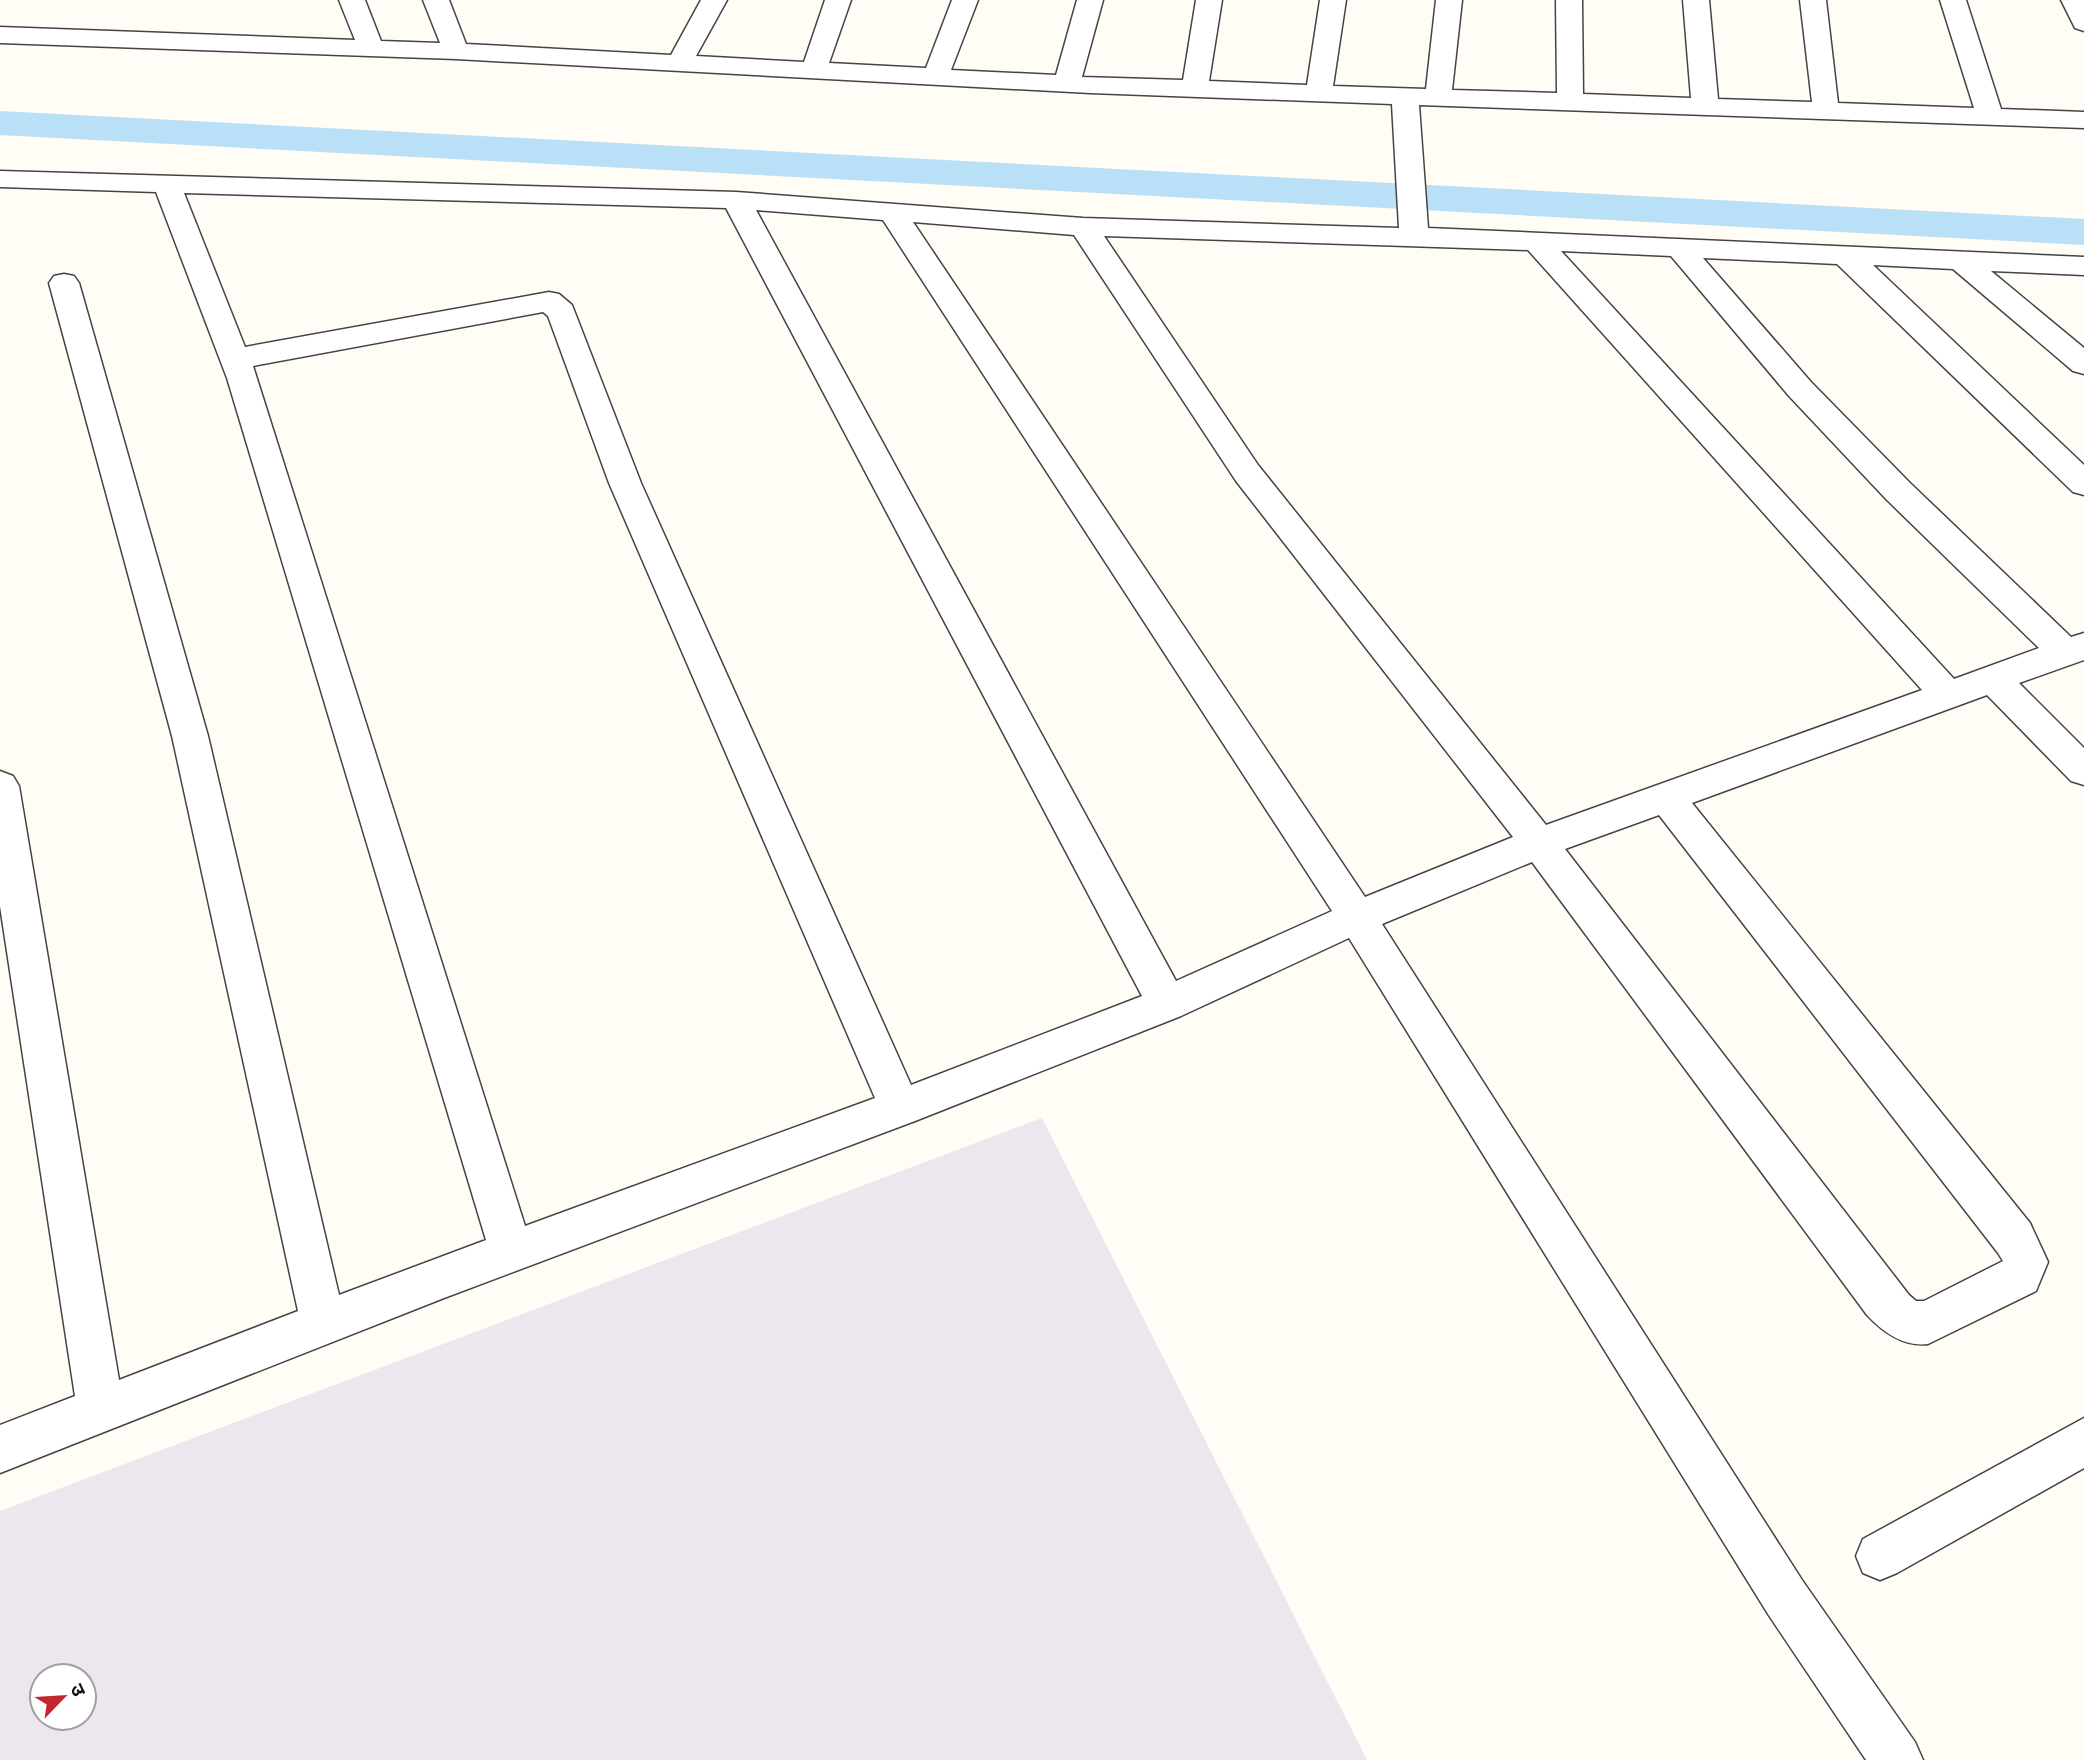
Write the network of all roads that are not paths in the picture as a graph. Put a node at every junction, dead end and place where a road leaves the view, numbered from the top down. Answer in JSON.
{"nodes":[{"id":1,"x":352,"y":0,"type":"edge"},
{"id":2,"x":436,"y":0,"type":"edge"},
{"id":3,"x":714,"y":0,"type":"edge"},
{"id":4,"x":838,"y":0,"type":"edge"},
{"id":5,"x":965,"y":0,"type":"edge"},
{"id":6,"x":1090,"y":0,"type":"edge"},
{"id":7,"x":1209,"y":0,"type":"edge"},
{"id":8,"x":1333,"y":0,"type":"edge"},
{"id":9,"x":1449,"y":0,"type":"edge"},
{"id":10,"x":1569,"y":0,"type":"edge"},
{"id":11,"x":1696,"y":0,"type":"edge"},
{"id":12,"x":1813,"y":0,"type":"edge"},
{"id":13,"x":1953,"y":0,"type":"edge"},
{"id":14,"x":2074,"y":0,"type":"edge"},
{"id":15,"x":2084,"y":23,"type":"edge"},
{"id":16,"x":0,"y":35,"type":"edge"},
{"id":17,"x":371,"y":48,"type":"junction"},
{"id":18,"x":456,"y":51,"type":"junction"},
{"id":19,"x":680,"y":62,"type":"junction"},
{"id":20,"x":814,"y":70,"type":"junction"},
{"id":21,"x":936,"y":76,"type":"junction"},
{"id":22,"x":1067,"y":83,"type":"junction"},
{"id":23,"x":1195,"y":88,"type":"junction"},
{"id":24,"x":1320,"y":92,"type":"junction"},
{"id":25,"x":1405,"y":96,"type":"junction"},
{"id":26,"x":1438,"y":96,"type":"junction"},
{"id":27,"x":1570,"y":102,"type":"junction"},
{"id":28,"x":1705,"y":106,"type":"junction"},
{"id":29,"x":1826,"y":111,"type":"junction"},
{"id":30,"x":1990,"y":117,"type":"junction"},
{"id":31,"x":2084,"y":120,"type":"edge"},
{"id":32,"x":0,"y":178,"type":"edge"},
{"id":33,"x":167,"y":184,"type":"junction"},
{"id":34,"x":736,"y":200,"type":"junction"},
{"id":35,"x":893,"y":214,"type":"junction"},
{"id":36,"x":1083,"y":227,"type":"junction"},
{"id":37,"x":1414,"y":237,"type":"junction"},
{"id":38,"x":1536,"y":242,"type":"junction"},
{"id":39,"x":1680,"y":249,"type":"junction"},
{"id":40,"x":1847,"y":257,"type":"junction"},
{"id":41,"x":1961,"y":261,"type":"junction"},
{"id":42,"x":2084,"y":266,"type":"edge"},
{"id":43,"x":64,"y":283,"type":"dead end"},
{"id":44,"x":235,"y":359,"type":"junction"},
{"id":45,"x":2084,"y":364,"type":"edge"},
{"id":46,"x":2084,"y":484,"type":"edge"},
{"id":47,"x":2075,"y":650,"type":"edge"},
{"id":48,"x":1993,"y":679,"type":"junction"},
{"id":49,"x":1948,"y":695,"type":"junction"},
{"id":50,"x":2084,"y":771,"type":"edge"},
{"id":51,"x":0,"y":786,"type":"edge"},
{"id":52,"x":1666,"y":797,"type":"junction"},
{"id":53,"x":1539,"y":843,"type":"junction"},
{"id":54,"x":1357,"y":917,"type":"junction"},
{"id":55,"x":1167,"y":1004,"type":"junction"},
{"id":56,"x":900,"y":1108,"type":"junction"},
{"id":57,"x":511,"y":1251,"type":"junction"},
{"id":58,"x":323,"y":1322,"type":"junction"},
{"id":59,"x":101,"y":1411,"type":"junction"},
{"id":60,"x":2084,"y":1442,"type":"edge"},
{"id":61,"x":0,"y":1449,"type":"edge"},
{"id":62,"x":1880,"y":1556,"type":"dead end"},
{"id":63,"x":1897,"y":1760,"type":"edge"}],
"edges":[{"from":1,"to":17,"type":"street"},
{"from":2,"to":18,"type":"street"},
{"from":3,"to":19,"type":"street"},
{"from":4,"to":20,"type":"street"},
{"from":5,"to":21,"type":"street"},
{"from":6,"to":22,"type":"street"},
{"from":7,"to":23,"type":"street"},
{"from":8,"to":24,"type":"street"},
{"from":9,"to":26,"type":"street"},
{"from":10,"to":27,"type":"street"},
{"from":11,"to":28,"type":"street"},
{"from":12,"to":29,"type":"street"},
{"from":13,"to":30,"type":"street"},
{"from":14,"to":15,"type":"street"},
{"from":16,"to":17,"type":"street"},
{"from":17,"to":18,"type":"street"},
{"from":18,"to":19,"type":"street"},
{"from":19,"to":20,"type":"street"},
{"from":20,"to":21,"type":"street"},
{"from":21,"to":22,"type":"street"},
{"from":22,"to":23,"type":"street"},
{"from":23,"to":24,"type":"street"},
{"from":24,"to":25,"type":"street"},
{"from":25,"to":26,"type":"street"},
{"from":25,"to":37,"type":"street"},
{"from":26,"to":27,"type":"street"},
{"from":27,"to":28,"type":"street"},
{"from":28,"to":29,"type":"street"},
{"from":29,"to":30,"type":"street"},
{"from":30,"to":31,"type":"street"},
{"from":32,"to":33,"type":"street"},
{"from":33,"to":34,"type":"street"},
{"from":33,"to":44,"type":"street"},
{"from":34,"to":35,"type":"street"},
{"from":34,"to":55,"type":"street"},
{"from":35,"to":36,"type":"street"},
{"from":35,"to":54,"type":"street"},
{"from":36,"to":37,"type":"street"},
{"from":36,"to":53,"type":"street"},
{"from":37,"to":38,"type":"street"},
{"from":38,"to":39,"type":"street"},
{"from":38,"to":49,"type":"street"},
{"from":39,"to":40,"type":"street"},
{"from":39,"to":47,"type":"street"},
{"from":40,"to":41,"type":"street"},
{"from":40,"to":46,"type":"street"},
{"from":41,"to":42,"type":"street"},
{"from":41,"to":45,"type":"street"},
{"from":43,"to":58,"type":"street"},
{"from":44,"to":56,"type":"street"},
{"from":44,"to":57,"type":"street"},
{"from":47,"to":48,"type":"street"},
{"from":48,"to":49,"type":"street"},
{"from":48,"to":50,"type":"street"},
{"from":49,"to":52,"type":"street"},
{"from":51,"to":59,"type":"street"},
{"from":52,"to":53,"type":"street"},
{"from":52,"to":53,"type":"street"},
{"from":53,"to":54,"type":"street"},
{"from":54,"to":55,"type":"street"},
{"from":54,"to":63,"type":"street"},
{"from":55,"to":56,"type":"street"},
{"from":56,"to":57,"type":"street"},
{"from":57,"to":58,"type":"street"},
{"from":58,"to":59,"type":"street"},
{"from":59,"to":61,"type":"street"},
{"from":60,"to":62,"type":"street"}]}
